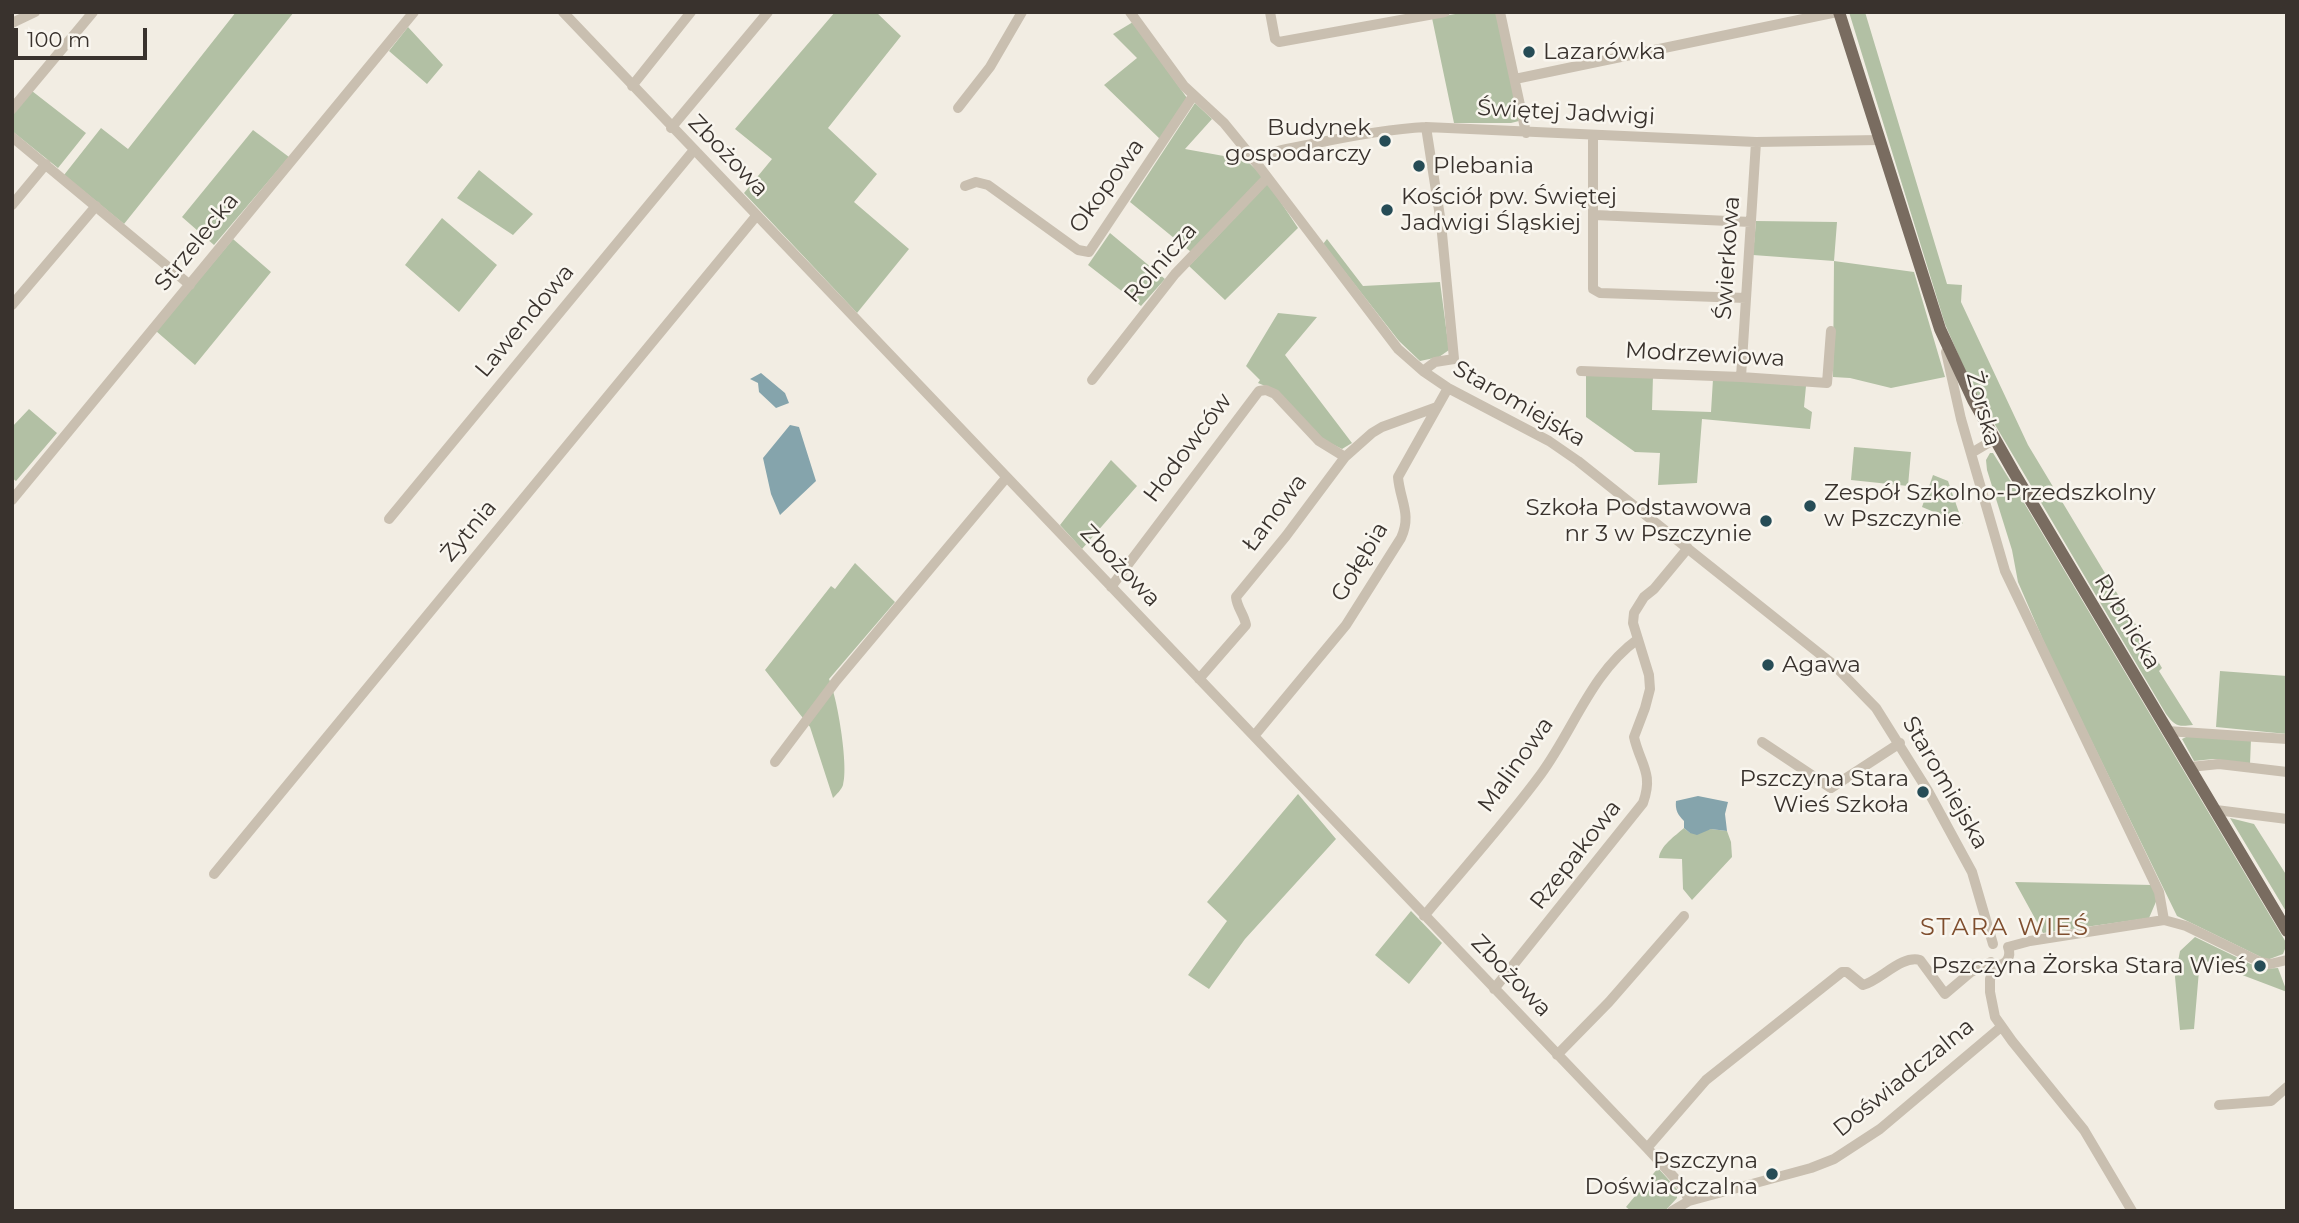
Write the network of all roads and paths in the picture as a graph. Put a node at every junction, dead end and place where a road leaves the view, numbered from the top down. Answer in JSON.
{"nodes":[{"id":1,"x":35,"y":12,"type":"edge"},
{"id":2,"x":93,"y":12,"type":"edge"},
{"id":3,"x":414,"y":12,"type":"edge"},
{"id":4,"x":563,"y":12,"type":"edge"},
{"id":5,"x":691,"y":12,"type":"edge"},
{"id":6,"x":768,"y":12,"type":"edge"},
{"id":7,"x":1022,"y":12,"type":"edge"},
{"id":8,"x":1130,"y":12,"type":"edge"},
{"id":9,"x":1270,"y":12,"type":"edge"},
{"id":10,"x":1446,"y":12,"type":"edge"},
{"id":11,"x":1500,"y":12,"type":"edge"},
{"id":12,"x":1838,"y":12,"type":"edge"},
{"id":13,"x":12,"y":23,"type":"edge"},
{"id":14,"x":1515,"y":79,"type":"junction"},
{"id":15,"x":632,"y":86,"type":"junction"},
{"id":16,"x":1193,"y":96,"type":"junction"},
{"id":17,"x":958,"y":108,"type":"dead end"},
{"id":18,"x":12,"y":109,"type":"edge"},
{"id":19,"x":1426,"y":127,"type":"junction"},
{"id":20,"x":671,"y":128,"type":"junction"},
{"id":21,"x":1526,"y":132,"type":"junction"},
{"id":22,"x":1593,"y":135,"type":"junction"},
{"id":23,"x":12,"y":137,"type":"edge"},
{"id":24,"x":1880,"y":140,"type":"junction"},
{"id":25,"x":1756,"y":142,"type":"junction"},
{"id":26,"x":694,"y":150,"type":"junction"},
{"id":27,"x":1255,"y":161,"type":"junction"},
{"id":28,"x":46,"y":164,"type":"junction"},
{"id":29,"x":1268,"y":177,"type":"junction"},
{"id":30,"x":965,"y":186,"type":"dead end"},
{"id":31,"x":12,"y":205,"type":"edge"},
{"id":32,"x":96,"y":206,"type":"junction"},
{"id":33,"x":757,"y":215,"type":"junction"},
{"id":34,"x":1595,"y":215,"type":"junction"},
{"id":35,"x":1751,"y":222,"type":"junction"},
{"id":36,"x":190,"y":285,"type":"junction"},
{"id":37,"x":1746,"y":298,"type":"junction"},
{"id":38,"x":12,"y":305,"type":"edge"},
{"id":39,"x":1940,"y":329,"type":"junction"},
{"id":40,"x":1831,"y":331,"type":"dead end"},
{"id":41,"x":1423,"y":371,"type":"junction"},
{"id":42,"x":1581,"y":371,"type":"dead end"},
{"id":43,"x":1741,"y":377,"type":"junction"},
{"id":44,"x":1092,"y":380,"type":"dead end"},
{"id":45,"x":1448,"y":388,"type":"junction"},
{"id":46,"x":1437,"y":407,"type":"junction"},
{"id":47,"x":1995,"y":439,"type":"junction"},
{"id":48,"x":1973,"y":453,"type":"junction"},
{"id":49,"x":1345,"y":457,"type":"junction"},
{"id":50,"x":1006,"y":478,"type":"junction"},
{"id":51,"x":12,"y":500,"type":"edge"},
{"id":52,"x":389,"y":519,"type":"dead end"},
{"id":53,"x":1688,"y":548,"type":"junction"},
{"id":54,"x":1111,"y":587,"type":"junction"},
{"id":55,"x":1638,"y":639,"type":"junction"},
{"id":56,"x":1199,"y":679,"type":"junction"},
{"id":57,"x":2167,"y":731,"type":"junction"},
{"id":58,"x":1254,"y":736,"type":"junction"},
{"id":59,"x":2287,"y":739,"type":"edge"},
{"id":60,"x":1762,"y":742,"type":"dead end"},
{"id":61,"x":1900,"y":743,"type":"junction"},
{"id":62,"x":775,"y":762,"type":"dead end"},
{"id":63,"x":2190,"y":767,"type":"junction"},
{"id":64,"x":2287,"y":772,"type":"edge"},
{"id":65,"x":2216,"y":810,"type":"junction"},
{"id":66,"x":2287,"y":819,"type":"edge"},
{"id":67,"x":214,"y":874,"type":"dead end"},
{"id":68,"x":1424,"y":916,"type":"junction"},
{"id":69,"x":1684,"y":916,"type":"dead end"},
{"id":70,"x":2164,"y":920,"type":"junction"},
{"id":71,"x":2287,"y":930,"type":"edge"},
{"id":72,"x":1993,"y":944,"type":"junction"},
{"id":73,"x":2008,"y":947,"type":"junction"},
{"id":74,"x":2287,"y":960,"type":"edge"},
{"id":75,"x":1993,"y":963,"type":"junction"},
{"id":76,"x":1494,"y":989,"type":"junction"},
{"id":77,"x":2001,"y":1027,"type":"junction"},
{"id":78,"x":1558,"y":1055,"type":"junction"},
{"id":79,"x":2287,"y":1087,"type":"edge"},
{"id":80,"x":2219,"y":1105,"type":"dead end"},
{"id":81,"x":1647,"y":1148,"type":"junction"},
{"id":82,"x":1689,"y":1201,"type":"junction"},
{"id":83,"x":1672,"y":1211,"type":"edge"},
{"id":84,"x":2132,"y":1211,"type":"edge"}],
"edges":[{"from":1,"to":13,"type":"street"},
{"from":2,"to":18,"type":"street"},
{"from":3,"to":36,"type":"street","name":"Strzelecka"},
{"from":4,"to":15,"type":"street","name":"Zbożowa"},
{"from":5,"to":15,"type":"street"},
{"from":6,"to":20,"type":"street"},
{"from":7,"to":17,"type":"street"},
{"from":8,"to":16,"type":"street","name":"Staromiejska"},
{"from":9,"to":10,"type":"street"},
{"from":11,"to":14,"type":"street"},
{"from":12,"to":14,"type":"street"},
{"from":12,"to":24,"type":"main road","name":"Żorska"},
{"from":14,"to":21,"type":"street"},
{"from":15,"to":20,"type":"street","name":"Zbożowa"},
{"from":16,"to":27,"type":"street","name":"Staromiejska"},
{"from":16,"to":30,"type":"street","name":"Okopowa"},
{"from":19,"to":21,"type":"street","name":"Świętej Jadwigi"},
{"from":19,"to":27,"type":"street","name":"Świętej Jadwigi"},
{"from":19,"to":41,"type":"street"},
{"from":20,"to":26,"type":"street","name":"Zbożowa"},
{"from":21,"to":22,"type":"street","name":"Świętej Jadwigi"},
{"from":22,"to":25,"type":"street","name":"Świętej Jadwigi"},
{"from":22,"to":34,"type":"street"},
{"from":23,"to":28,"type":"street"},
{"from":24,"to":25,"type":"street","name":"Świętej Jadwigi"},
{"from":24,"to":39,"type":"main road","name":"Żorska"},
{"from":25,"to":35,"type":"street","name":"Świerkowa"},
{"from":26,"to":33,"type":"street","name":"Zbożowa"},
{"from":26,"to":52,"type":"street","name":"Lawendowa"},
{"from":27,"to":29,"type":"street","name":"Staromiejska"},
{"from":28,"to":31,"type":"street"},
{"from":28,"to":32,"type":"street"},
{"from":29,"to":41,"type":"street","name":"Staromiejska"},
{"from":29,"to":44,"type":"street","name":"Rolnicza"},
{"from":32,"to":36,"type":"street"},
{"from":32,"to":38,"type":"street"},
{"from":33,"to":50,"type":"street","name":"Zbożowa"},
{"from":33,"to":67,"type":"street","name":"Żytnia"},
{"from":34,"to":35,"type":"street"},
{"from":34,"to":37,"type":"street"},
{"from":35,"to":37,"type":"street","name":"Świerkowa"},
{"from":36,"to":51,"type":"street","name":"Strzelecka"},
{"from":37,"to":43,"type":"street","name":"Świerkowa"},
{"from":39,"to":47,"type":"main road","name":"Rybnicka"},
{"from":39,"to":48,"type":"street","name":"Żorska"},
{"from":40,"to":43,"type":"street","name":"Modrzewiowa"},
{"from":41,"to":45,"type":"street","name":"Staromiejska"},
{"from":42,"to":43,"type":"street","name":"Modrzewiowa"},
{"from":45,"to":46,"type":"street","name":"Gołębia"},
{"from":45,"to":53,"type":"street","name":"Staromiejska"},
{"from":46,"to":49,"type":"street","name":"Łanowa"},
{"from":46,"to":58,"type":"street","name":"Gołębia"},
{"from":47,"to":48,"type":"street"},
{"from":47,"to":57,"type":"main road","name":"Rybnicka"},
{"from":48,"to":70,"type":"street","name":"Żorska"},
{"from":49,"to":54,"type":"street","name":"Hodowców"},
{"from":49,"to":56,"type":"street","name":"Łanowa"},
{"from":50,"to":54,"type":"street","name":"Zbożowa"},
{"from":50,"to":62,"type":"street"},
{"from":53,"to":55,"type":"street","name":"Rzepakowa"},
{"from":53,"to":61,"type":"street","name":"Staromiejska"},
{"from":54,"to":56,"type":"street","name":"Zbożowa"},
{"from":55,"to":68,"type":"street","name":"Malinowa"},
{"from":55,"to":76,"type":"street","name":"Rzepakowa"},
{"from":56,"to":58,"type":"street","name":"Zbożowa"},
{"from":57,"to":59,"type":"street"},
{"from":57,"to":63,"type":"main road","name":"Rybnicka"},
{"from":58,"to":68,"type":"street","name":"Zbożowa"},
{"from":60,"to":61,"type":"street"},
{"from":61,"to":72,"type":"street","name":"Staromiejska"},
{"from":63,"to":64,"type":"street"},
{"from":63,"to":65,"type":"main road","name":"Rybnicka"},
{"from":65,"to":66,"type":"street"},
{"from":65,"to":71,"type":"main road","name":"Rybnicka"},
{"from":68,"to":76,"type":"street","name":"Zbożowa"},
{"from":69,"to":78,"type":"street"},
{"from":70,"to":73,"type":"street"},
{"from":70,"to":74,"type":"street"},
{"from":72,"to":73,"type":"street"},
{"from":72,"to":75,"type":"street"},
{"from":73,"to":75,"type":"street"},
{"from":75,"to":77,"type":"street"},
{"from":75,"to":81,"type":"street"},
{"from":76,"to":78,"type":"street","name":"Zbożowa"},
{"from":77,"to":82,"type":"street","name":"Doświadczalna"},
{"from":77,"to":84,"type":"street"},
{"from":78,"to":81,"type":"street","name":"Zbożowa"},
{"from":79,"to":80,"type":"street"},
{"from":81,"to":82,"type":"street","name":"Zbożowa"},
{"from":82,"to":83,"type":"street","name":"Doświadczalna"}]}
